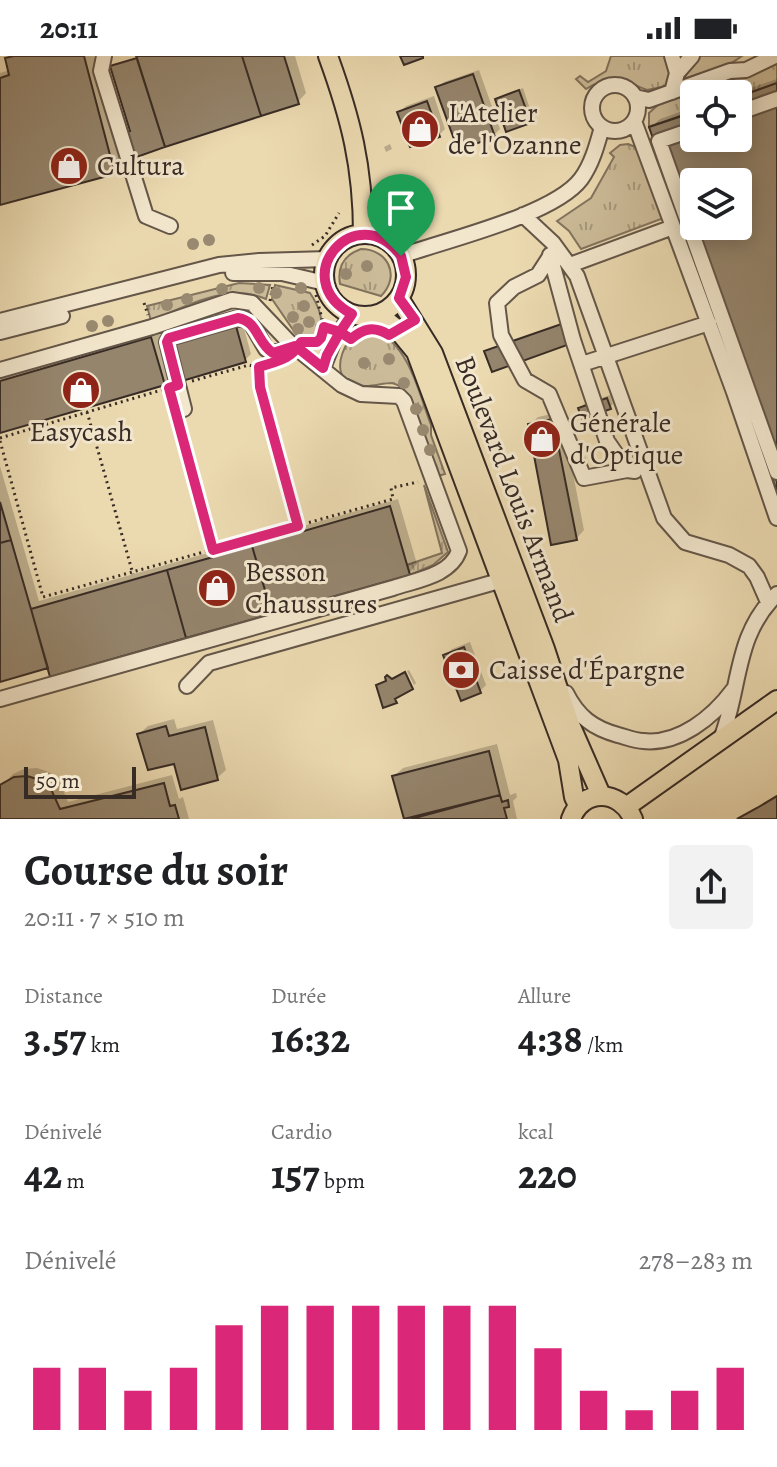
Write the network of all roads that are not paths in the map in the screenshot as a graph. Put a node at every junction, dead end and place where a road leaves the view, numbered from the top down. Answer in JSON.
{"nodes":[{"id":1,"x":104,"y":56,"type":"edge"},
{"id":2,"x":328,"y":56,"type":"edge"},
{"id":3,"x":672,"y":56,"type":"edge"},
{"id":4,"x":692,"y":56,"type":"edge"},
{"id":5,"x":749,"y":56,"type":"edge"},
{"id":6,"x":775,"y":56,"type":"edge"},
{"id":7,"x":730,"y":71,"type":"junction"},
{"id":8,"x":677,"y":73,"type":"junction"},
{"id":9,"x":672,"y":92,"type":"junction"},
{"id":10,"x":635,"y":97,"type":"junction"},
{"id":11,"x":777,"y":99,"type":"edge"},
{"id":12,"x":752,"y":108,"type":"edge"},
{"id":13,"x":634,"y":121,"type":"junction"},
{"id":14,"x":602,"y":127,"type":"junction"},
{"id":15,"x":680,"y":134,"type":"edge"},
{"id":16,"x":523,"y":215,"type":"junction"},
{"id":17,"x":170,"y":226,"type":"dead end"},
{"id":18,"x":673,"y":227,"type":"junction"},
{"id":19,"x":363,"y":234,"type":"junction"},
{"id":20,"x":553,"y":243,"type":"junction"},
{"id":21,"x":401,"y":256,"type":"junction"},
{"id":22,"x":549,"y":258,"type":"junction"},
{"id":23,"x":328,"y":259,"type":"junction"},
{"id":24,"x":570,"y":265,"type":"junction"},
{"id":25,"x":319,"y":286,"type":"junction"},
{"id":26,"x":399,"y":298,"type":"junction"},
{"id":27,"x":352,"y":314,"type":"junction"},
{"id":28,"x":378,"y":314,"type":"junction"},
{"id":29,"x":0,"y":321,"type":"edge"},
{"id":30,"x":709,"y":323,"type":"junction"},
{"id":31,"x":161,"y":324,"type":"junction"},
{"id":32,"x":0,"y":332,"type":"edge"},
{"id":33,"x":167,"y":342,"type":"junction"},
{"id":34,"x":295,"y":346,"type":"junction"},
{"id":35,"x":605,"y":357,"type":"junction"},
{"id":36,"x":582,"y":364,"type":"junction"},
{"id":37,"x":323,"y":368,"type":"junction"},
{"id":38,"x":0,"y":370,"type":"edge"},
{"id":39,"x":179,"y":410,"type":"road end"},
{"id":40,"x":627,"y":470,"type":"junction"},
{"id":41,"x":646,"y":472,"type":"junction"},
{"id":42,"x":777,"y":472,"type":"edge"},
{"id":43,"x":777,"y":518,"type":"edge"},
{"id":44,"x":499,"y":581,"type":"junction"},
{"id":45,"x":773,"y":598,"type":"edge"},
{"id":46,"x":545,"y":649,"type":"junction"},
{"id":47,"x":187,"y":686,"type":"dead end"},
{"id":48,"x":733,"y":690,"type":"junction"},
{"id":49,"x":0,"y":699,"type":"edge"},
{"id":50,"x":777,"y":700,"type":"edge"},
{"id":51,"x":720,"y":741,"type":"junction"},
{"id":52,"x":601,"y":795,"type":"junction"},
{"id":53,"x":575,"y":812,"type":"edge"},
{"id":54,"x":630,"y":813,"type":"edge"}],
"edges":[{"from":1,"to":17,"type":"street"},
{"from":2,"to":19,"type":"main road"},
{"from":3,"to":8,"type":"street"},
{"from":4,"to":8,"type":"street"},
{"from":5,"to":7,"type":"street"},
{"from":6,"to":7,"type":"street"},
{"from":7,"to":9,"type":"street"},
{"from":8,"to":9,"type":"street"},
{"from":9,"to":10,"type":"street"},
{"from":10,"to":13,"type":"street"},
{"from":10,"to":14,"type":"street"},
{"from":11,"to":12,"type":"street"},
{"from":13,"to":14,"type":"street"},
{"from":13,"to":18,"type":"street"},
{"from":14,"to":16,"type":"street"},
{"from":15,"to":42,"type":"street"},
{"from":16,"to":20,"type":"street"},
{"from":16,"to":21,"type":"street"},
{"from":18,"to":24,"type":"street"},
{"from":18,"to":30,"type":"street"},
{"from":19,"to":21,"type":"main road"},
{"from":19,"to":23,"type":"main road"},
{"from":20,"to":22,"type":"street"},
{"from":20,"to":24,"type":"street"},
{"from":21,"to":26,"type":"main road"},
{"from":22,"to":36,"type":"street"},
{"from":22,"to":40,"type":"street"},
{"from":23,"to":25,"type":"main road"},
{"from":23,"to":29,"type":"street"},
{"from":24,"to":35,"type":"street"},
{"from":25,"to":27,"type":"main road"},
{"from":25,"to":32,"type":"street"},
{"from":26,"to":28,"type":"main road"},
{"from":26,"to":46,"type":"main road","name":"Boulevard Louis Armand"},
{"from":27,"to":28,"type":"main road"},
{"from":27,"to":37,"type":"street"},
{"from":28,"to":44,"type":"main road","name":"Boulevard Louis Armand"},
{"from":30,"to":35,"type":"street"},
{"from":30,"to":43,"type":"street"},
{"from":31,"to":33,"type":"street"},
{"from":31,"to":34,"type":"street"},
{"from":31,"to":38,"type":"street"},
{"from":33,"to":34,"type":"street"},
{"from":33,"to":39,"type":"street"},
{"from":34,"to":37,"type":"street"},
{"from":35,"to":36,"type":"street"},
{"from":35,"to":41,"type":"street"},
{"from":36,"to":40,"type":"street"},
{"from":37,"to":49,"type":"street"},
{"from":40,"to":41,"type":"street"},
{"from":41,"to":45,"type":"street"},
{"from":44,"to":47,"type":"street"},
{"from":44,"to":53,"type":"main road","name":"Boulevard Louis Armand"},
{"from":45,"to":48,"type":"street"},
{"from":46,"to":48,"type":"street"},
{"from":46,"to":52,"type":"main road","name":"Boulevard Louis Armand"},
{"from":48,"to":51,"type":"street"},
{"from":50,"to":51,"type":"main road"},
{"from":51,"to":54,"type":"main road"},
{"from":52,"to":53,"type":"main road"},
{"from":52,"to":54,"type":"main road"}]}
